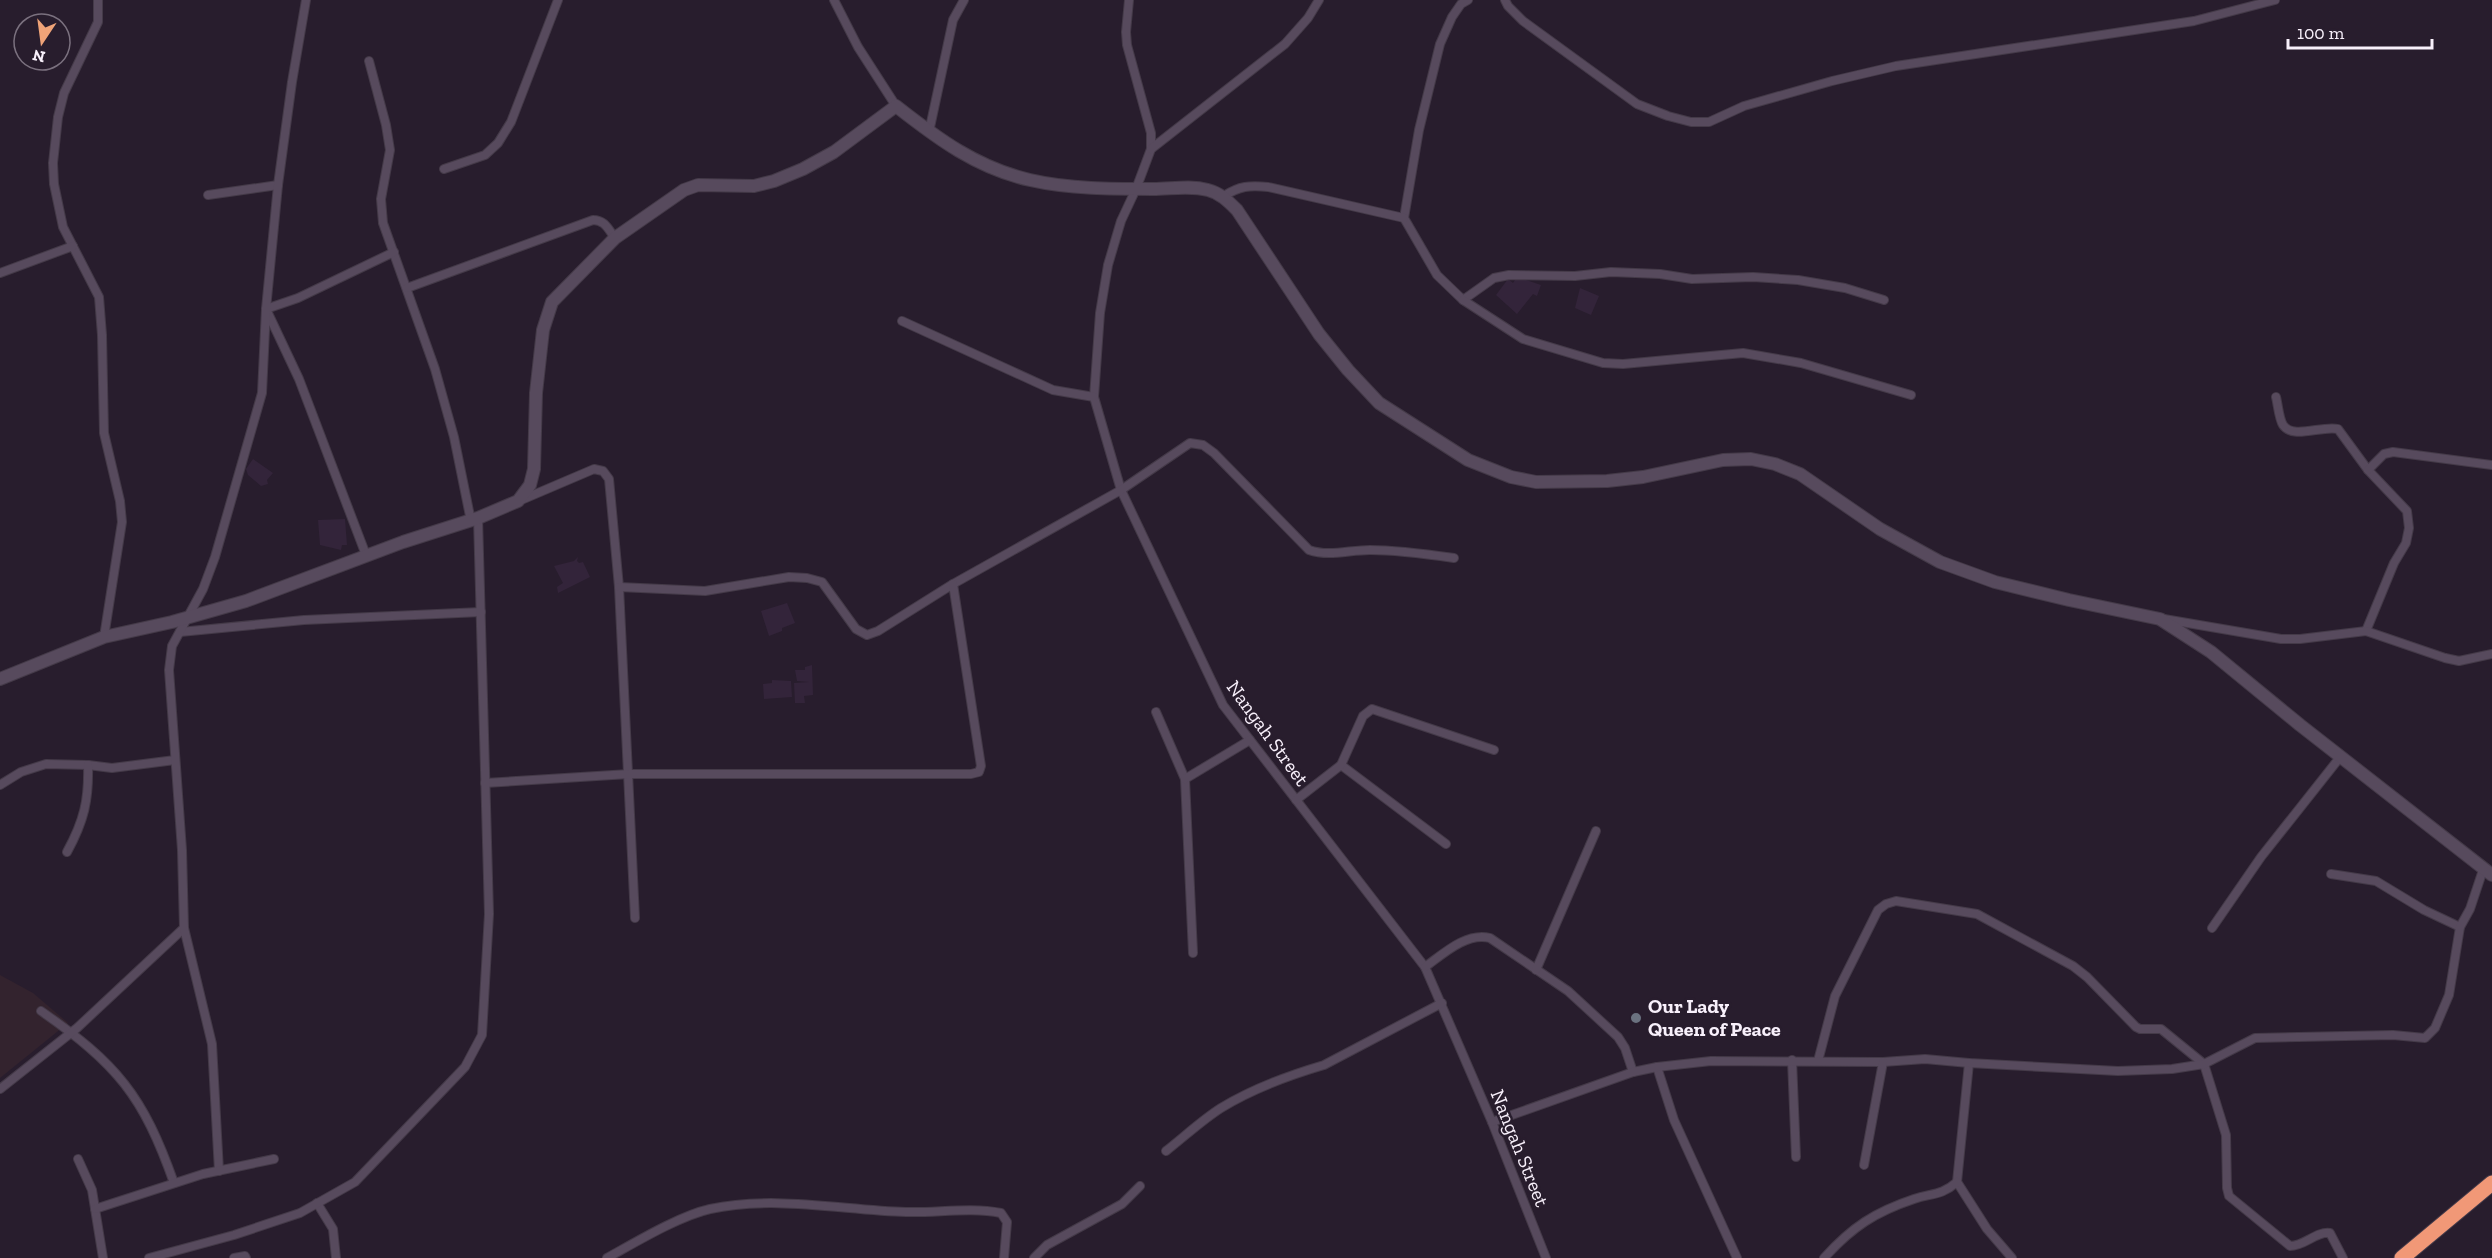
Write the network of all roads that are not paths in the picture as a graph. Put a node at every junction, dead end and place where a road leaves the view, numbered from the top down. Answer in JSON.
{"nodes":[{"id":1,"x":98,"y":0,"type":"edge"},
{"id":2,"x":306,"y":0,"type":"edge"},
{"id":3,"x":558,"y":0,"type":"edge"},
{"id":4,"x":834,"y":0,"type":"edge"},
{"id":5,"x":964,"y":0,"type":"edge"},
{"id":6,"x":1130,"y":0,"type":"edge"},
{"id":7,"x":1319,"y":0,"type":"edge"},
{"id":8,"x":1467,"y":0,"type":"edge"},
{"id":9,"x":1505,"y":0,"type":"edge"},
{"id":10,"x":2275,"y":0,"type":"edge"},
{"id":11,"x":369,"y":62,"type":"dead end"},
{"id":12,"x":896,"y":106,"type":"junction"},
{"id":13,"x":928,"y":132,"type":"junction"},
{"id":14,"x":1151,"y":149,"type":"junction"},
{"id":15,"x":444,"y":169,"type":"dead end"},
{"id":16,"x":278,"y":184,"type":"junction"},
{"id":17,"x":1136,"y":189,"type":"junction"},
{"id":18,"x":208,"y":195,"type":"dead end"},
{"id":19,"x":1224,"y":196,"type":"junction"},
{"id":20,"x":1404,"y":219,"type":"junction"},
{"id":21,"x":615,"y":238,"type":"junction"},
{"id":22,"x":73,"y":246,"type":"junction"},
{"id":23,"x":394,"y":252,"type":"junction"},
{"id":24,"x":0,"y":273,"type":"edge"},
{"id":25,"x":407,"y":288,"type":"junction"},
{"id":26,"x":1463,"y":300,"type":"junction"},
{"id":27,"x":1884,"y":300,"type":"dead end"},
{"id":28,"x":266,"y":309,"type":"junction"},
{"id":29,"x":902,"y":321,"type":"dead end"},
{"id":30,"x":1911,"y":395,"type":"dead end"},
{"id":31,"x":1094,"y":397,"type":"junction"},
{"id":32,"x":2276,"y":398,"type":"dead end"},
{"id":33,"x":2492,"y":465,"type":"edge"},
{"id":34,"x":2368,"y":470,"type":"junction"},
{"id":35,"x":1120,"y":490,"type":"junction"},
{"id":36,"x":518,"y":501,"type":"junction"},
{"id":37,"x":474,"y":519,"type":"junction"},
{"id":38,"x":366,"y":555,"type":"junction"},
{"id":39,"x":1454,"y":558,"type":"dead end"},
{"id":40,"x":953,"y":584,"type":"junction"},
{"id":41,"x":619,"y":586,"type":"junction"},
{"id":42,"x":481,"y":612,"type":"junction"},
{"id":43,"x":188,"y":618,"type":"junction"},
{"id":44,"x":2160,"y":618,"type":"junction"},
{"id":45,"x":2206,"y":624,"type":"junction"},
{"id":46,"x":2366,"y":631,"type":"junction"},
{"id":47,"x":180,"y":632,"type":"junction"},
{"id":48,"x":104,"y":637,"type":"junction"},
{"id":49,"x":2197,"y":642,"type":"junction"},
{"id":50,"x":2492,"y":654,"type":"edge"},
{"id":51,"x":0,"y":679,"type":"edge"},
{"id":52,"x":1156,"y":712,"type":"dead end"},
{"id":53,"x":1250,"y":740,"type":"junction"},
{"id":54,"x":1494,"y":750,"type":"dead end"},
{"id":55,"x":2340,"y":756,"type":"junction"},
{"id":56,"x":175,"y":760,"type":"junction"},
{"id":57,"x":88,"y":765,"type":"junction"},
{"id":58,"x":1341,"y":765,"type":"junction"},
{"id":59,"x":629,"y":774,"type":"junction"},
{"id":60,"x":1185,"y":780,"type":"junction"},
{"id":61,"x":485,"y":783,"type":"junction"},
{"id":62,"x":0,"y":785,"type":"edge"},
{"id":63,"x":1296,"y":800,"type":"junction"},
{"id":64,"x":1596,"y":831,"type":"dead end"},
{"id":65,"x":1446,"y":844,"type":"dead end"},
{"id":66,"x":67,"y":852,"type":"dead end"},
{"id":67,"x":2487,"y":872,"type":"edge"},
{"id":68,"x":2331,"y":874,"type":"dead end"},
{"id":69,"x":635,"y":918,"type":"dead end"},
{"id":70,"x":2460,"y":927,"type":"junction"},
{"id":71,"x":184,"y":928,"type":"junction"},
{"id":72,"x":2212,"y":928,"type":"dead end"},
{"id":73,"x":1193,"y":953,"type":"dead end"},
{"id":74,"x":1425,"y":967,"type":"junction"},
{"id":75,"x":1536,"y":970,"type":"junction"},
{"id":76,"x":1442,"y":1004,"type":"junction"},
{"id":77,"x":41,"y":1011,"type":"dead end"},
{"id":78,"x":72,"y":1032,"type":"junction"},
{"id":79,"x":1792,"y":1060,"type":"junction"},
{"id":80,"x":1818,"y":1061,"type":"junction"},
{"id":81,"x":1883,"y":1062,"type":"junction"},
{"id":82,"x":1969,"y":1063,"type":"junction"},
{"id":83,"x":2205,"y":1064,"type":"junction"},
{"id":84,"x":1657,"y":1067,"type":"junction"},
{"id":85,"x":1633,"y":1072,"type":"junction"},
{"id":86,"x":0,"y":1089,"type":"edge"},
{"id":87,"x":1492,"y":1122,"type":"junction"},
{"id":88,"x":1166,"y":1151,"type":"dead end"},
{"id":89,"x":1796,"y":1157,"type":"dead end"},
{"id":90,"x":78,"y":1159,"type":"dead end"},
{"id":91,"x":274,"y":1159,"type":"dead end"},
{"id":92,"x":1864,"y":1165,"type":"dead end"},
{"id":93,"x":219,"y":1171,"type":"junction"},
{"id":94,"x":1957,"y":1182,"type":"junction"},
{"id":95,"x":174,"y":1183,"type":"junction"},
{"id":96,"x":2492,"y":1183,"type":"edge"},
{"id":97,"x":1140,"y":1186,"type":"dead end"},
{"id":98,"x":317,"y":1203,"type":"junction"},
{"id":99,"x":95,"y":1209,"type":"junction"},
{"id":100,"x":103,"y":1258,"type":"edge"},
{"id":101,"x":149,"y":1258,"type":"edge"},
{"id":102,"x":234,"y":1258,"type":"edge"},
{"id":103,"x":246,"y":1258,"type":"edge"},
{"id":104,"x":336,"y":1258,"type":"edge"},
{"id":105,"x":608,"y":1258,"type":"edge"},
{"id":106,"x":1004,"y":1258,"type":"edge"},
{"id":107,"x":1034,"y":1258,"type":"edge"},
{"id":108,"x":1545,"y":1258,"type":"edge"},
{"id":109,"x":1737,"y":1258,"type":"edge"},
{"id":110,"x":1824,"y":1258,"type":"edge"},
{"id":111,"x":2012,"y":1258,"type":"edge"},
{"id":112,"x":2343,"y":1258,"type":"edge"},
{"id":113,"x":2402,"y":1258,"type":"edge"}],
"edges":[{"from":1,"to":22,"type":"street"},
{"from":2,"to":16,"type":"street"},
{"from":3,"to":15,"type":"street"},
{"from":4,"to":12,"type":"street"},
{"from":5,"to":13,"type":"street"},
{"from":6,"to":14,"type":"street"},
{"from":7,"to":14,"type":"street"},
{"from":8,"to":20,"type":"street"},
{"from":9,"to":10,"type":"street"},
{"from":11,"to":23,"type":"street"},
{"from":12,"to":13,"type":"street"},
{"from":12,"to":21,"type":"street"},
{"from":13,"to":17,"type":"street"},
{"from":14,"to":17,"type":"street","name":"Nangah Street"},
{"from":16,"to":18,"type":"street"},
{"from":16,"to":28,"type":"street"},
{"from":17,"to":19,"type":"street"},
{"from":17,"to":31,"type":"street","name":"Nangah Street"},
{"from":19,"to":20,"type":"street"},
{"from":19,"to":44,"type":"street"},
{"from":20,"to":26,"type":"street"},
{"from":21,"to":25,"type":"street"},
{"from":21,"to":36,"type":"street"},
{"from":22,"to":24,"type":"street"},
{"from":22,"to":48,"type":"street"},
{"from":23,"to":25,"type":"street"},
{"from":23,"to":28,"type":"street"},
{"from":25,"to":37,"type":"street"},
{"from":26,"to":27,"type":"street"},
{"from":26,"to":30,"type":"street"},
{"from":28,"to":38,"type":"street"},
{"from":28,"to":43,"type":"street"},
{"from":29,"to":31,"type":"street"},
{"from":31,"to":35,"type":"street","name":"Nangah Street"},
{"from":32,"to":34,"type":"street"},
{"from":33,"to":34,"type":"street"},
{"from":34,"to":46,"type":"street"},
{"from":35,"to":39,"type":"street"},
{"from":35,"to":40,"type":"street"},
{"from":35,"to":53,"type":"street","name":"Nangah Street"},
{"from":36,"to":37,"type":"street"},
{"from":36,"to":41,"type":"street"},
{"from":37,"to":38,"type":"street"},
{"from":37,"to":42,"type":"street"},
{"from":38,"to":43,"type":"street"},
{"from":40,"to":41,"type":"street"},
{"from":40,"to":59,"type":"street"},
{"from":41,"to":59,"type":"street"},
{"from":42,"to":47,"type":"street"},
{"from":42,"to":61,"type":"street"},
{"from":43,"to":47,"type":"street"},
{"from":43,"to":48,"type":"street"},
{"from":44,"to":45,"type":"street"},
{"from":44,"to":49,"type":"street"},
{"from":45,"to":46,"type":"street"},
{"from":45,"to":49,"type":"street"},
{"from":46,"to":50,"type":"street"},
{"from":47,"to":56,"type":"street"},
{"from":48,"to":51,"type":"street"},
{"from":49,"to":55,"type":"street"},
{"from":52,"to":60,"type":"street"},
{"from":53,"to":60,"type":"street"},
{"from":53,"to":63,"type":"street","name":"Nangah Street"},
{"from":54,"to":58,"type":"street"},
{"from":55,"to":67,"type":"street"},
{"from":55,"to":72,"type":"street"},
{"from":56,"to":57,"type":"street"},
{"from":56,"to":71,"type":"street"},
{"from":57,"to":62,"type":"street"},
{"from":57,"to":66,"type":"street"},
{"from":58,"to":63,"type":"street"},
{"from":58,"to":65,"type":"street"},
{"from":59,"to":61,"type":"street"},
{"from":59,"to":69,"type":"street"},
{"from":60,"to":73,"type":"street"},
{"from":61,"to":98,"type":"street"},
{"from":63,"to":74,"type":"street","name":"Nangah Street"},
{"from":64,"to":75,"type":"street"},
{"from":67,"to":70,"type":"street"},
{"from":68,"to":70,"type":"street"},
{"from":70,"to":83,"type":"street"},
{"from":71,"to":78,"type":"street"},
{"from":71,"to":93,"type":"street"},
{"from":74,"to":75,"type":"street"},
{"from":74,"to":76,"type":"street","name":"Nangah Street"},
{"from":75,"to":85,"type":"street"},
{"from":76,"to":87,"type":"street","name":"Nangah Street"},
{"from":76,"to":88,"type":"street"},
{"from":77,"to":78,"type":"street"},
{"from":78,"to":86,"type":"street"},
{"from":78,"to":95,"type":"street"},
{"from":79,"to":80,"type":"street"},
{"from":79,"to":84,"type":"street"},
{"from":79,"to":89,"type":"street"},
{"from":80,"to":81,"type":"street"},
{"from":80,"to":83,"type":"street"},
{"from":81,"to":82,"type":"street"},
{"from":81,"to":92,"type":"street"},
{"from":82,"to":83,"type":"street"},
{"from":82,"to":94,"type":"street"},
{"from":83,"to":112,"type":"street"},
{"from":84,"to":85,"type":"street"},
{"from":84,"to":109,"type":"street"},
{"from":85,"to":87,"type":"street"},
{"from":87,"to":108,"type":"street","name":"Nangah Street"},
{"from":90,"to":99,"type":"street"},
{"from":91,"to":93,"type":"street"},
{"from":93,"to":95,"type":"street"},
{"from":94,"to":110,"type":"street"},
{"from":94,"to":111,"type":"street"},
{"from":95,"to":99,"type":"street"},
{"from":96,"to":113,"type":"highway"},
{"from":97,"to":107,"type":"street"},
{"from":98,"to":101,"type":"street"},
{"from":98,"to":104,"type":"street"},
{"from":99,"to":100,"type":"street"},
{"from":102,"to":103,"type":"street"},
{"from":105,"to":106,"type":"street"}]}
